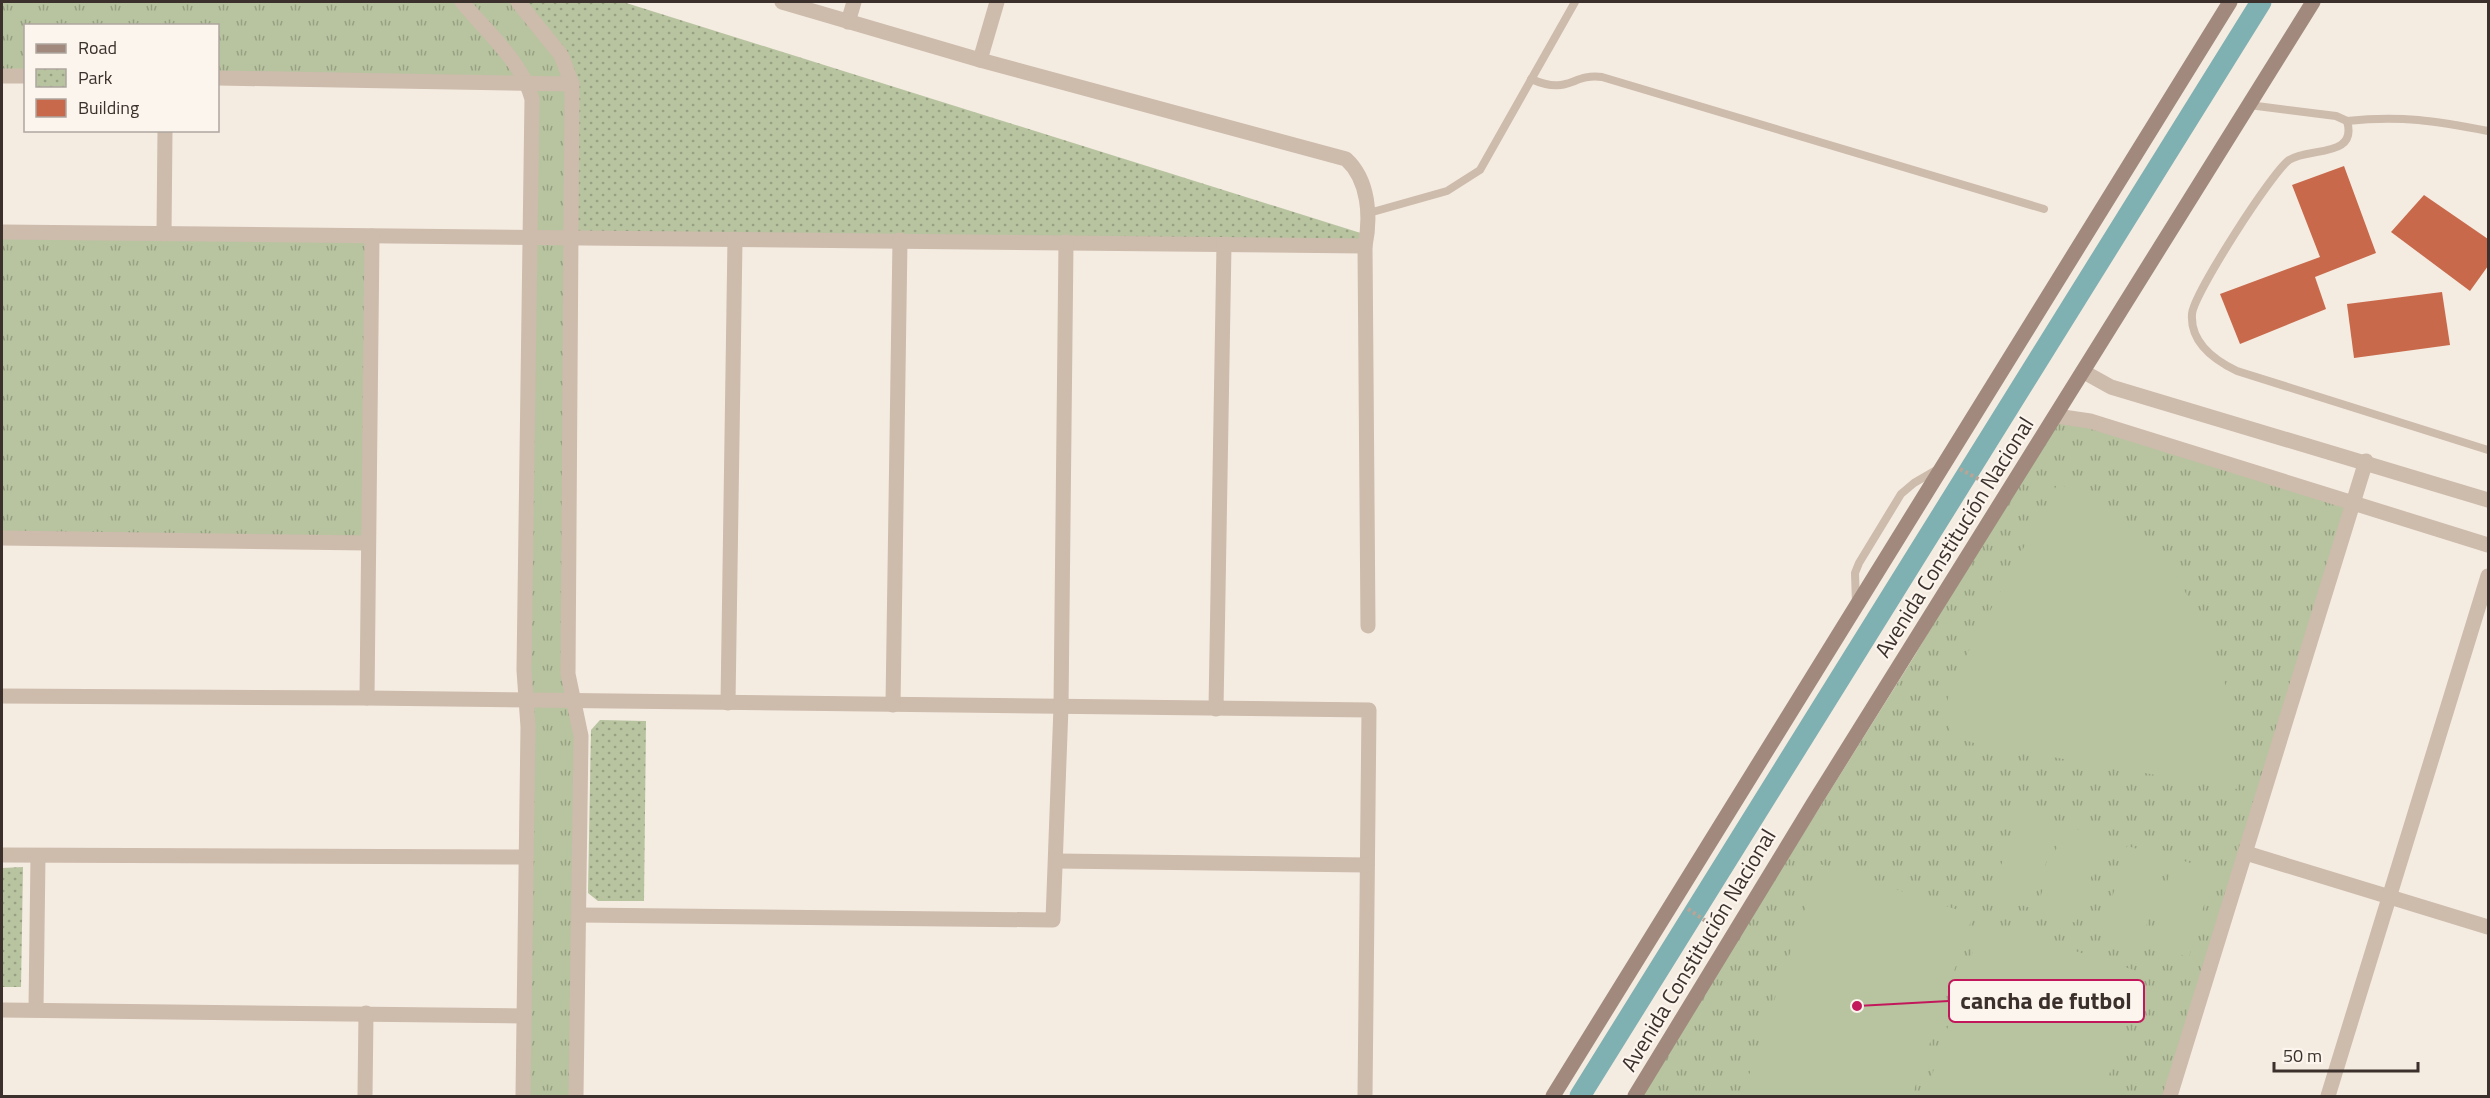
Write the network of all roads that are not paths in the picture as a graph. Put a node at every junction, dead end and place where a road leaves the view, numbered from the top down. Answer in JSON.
{"nodes":[{"id":1,"x":462,"y":2,"type":"edge"},
{"id":2,"x":518,"y":2,"type":"edge"},
{"id":3,"x":782,"y":2,"type":"edge"},
{"id":4,"x":855,"y":2,"type":"edge"},
{"id":5,"x":997,"y":2,"type":"edge"},
{"id":6,"x":1575,"y":2,"type":"edge"},
{"id":7,"x":2230,"y":2,"type":"edge"},
{"id":8,"x":2313,"y":2,"type":"edge"},
{"id":9,"x":848,"y":22,"type":"junction"},
{"id":10,"x":980,"y":60,"type":"junction"},
{"id":11,"x":2,"y":76,"type":"edge"},
{"id":12,"x":24,"y":76,"type":"edge"},
{"id":13,"x":219,"y":78,"type":"edge"},
{"id":14,"x":1532,"y":79,"type":"junction"},
{"id":15,"x":528,"y":84,"type":"junction"},
{"id":16,"x":572,"y":84,"type":"junction"},
{"id":17,"x":2249,"y":105,"type":"junction"},
{"id":18,"x":2347,"y":121,"type":"junction"},
{"id":19,"x":2488,"y":131,"type":"edge"},
{"id":20,"x":165,"y":132,"type":"edge"},
{"id":21,"x":2044,"y":209,"type":"dead end"},
{"id":22,"x":1369,"y":213,"type":"junction"},
{"id":23,"x":2,"y":232,"type":"edge"},
{"id":24,"x":164,"y":234,"type":"junction"},
{"id":25,"x":372,"y":236,"type":"junction"},
{"id":26,"x":532,"y":237,"type":"junction"},
{"id":27,"x":570,"y":237,"type":"junction"},
{"id":28,"x":735,"y":239,"type":"junction"},
{"id":29,"x":900,"y":240,"type":"junction"},
{"id":30,"x":1066,"y":242,"type":"junction"},
{"id":31,"x":1224,"y":244,"type":"junction"},
{"id":32,"x":1365,"y":246,"type":"junction"},
{"id":33,"x":2084,"y":372,"type":"junction"},
{"id":34,"x":2056,"y":416,"type":"junction"},
{"id":35,"x":2488,"y":450,"type":"edge"},
{"id":36,"x":2366,"y":461,"type":"junction"},
{"id":37,"x":1945,"y":463,"type":"junction"},
{"id":38,"x":2488,"y":500,"type":"edge"},
{"id":39,"x":2354,"y":503,"type":"junction"},
{"id":40,"x":2,"y":538,"type":"edge"},
{"id":41,"x":368,"y":543,"type":"junction"},
{"id":42,"x":2488,"y":545,"type":"edge"},
{"id":43,"x":2488,"y":576,"type":"edge"},
{"id":44,"x":1856,"y":607,"type":"junction"},
{"id":45,"x":1368,"y":626,"type":"dead end"},
{"id":46,"x":2,"y":696,"type":"edge"},
{"id":47,"x":367,"y":698,"type":"junction"},
{"id":48,"x":526,"y":699,"type":"junction"},
{"id":49,"x":573,"y":701,"type":"junction"},
{"id":50,"x":728,"y":703,"type":"junction"},
{"id":51,"x":893,"y":705,"type":"junction"},
{"id":52,"x":1061,"y":707,"type":"junction"},
{"id":53,"x":1216,"y":709,"type":"junction"},
{"id":54,"x":2246,"y":853,"type":"junction"},
{"id":55,"x":2,"y":855,"type":"edge"},
{"id":56,"x":38,"y":856,"type":"junction"},
{"id":57,"x":526,"y":857,"type":"junction"},
{"id":58,"x":1057,"y":861,"type":"junction"},
{"id":59,"x":1367,"y":865,"type":"junction"},
{"id":60,"x":2389,"y":898,"type":"junction"},
{"id":61,"x":579,"y":915,"type":"junction"},
{"id":62,"x":2488,"y":927,"type":"edge"},
{"id":63,"x":36,"y":1009,"type":"junction"},
{"id":64,"x":2,"y":1010,"type":"edge"},
{"id":65,"x":366,"y":1013,"type":"junction"},
{"id":66,"x":524,"y":1016,"type":"junction"},
{"id":67,"x":365,"y":1096,"type":"edge"},
{"id":68,"x":523,"y":1096,"type":"edge"},
{"id":69,"x":576,"y":1096,"type":"edge"},
{"id":70,"x":1365,"y":1096,"type":"edge"},
{"id":71,"x":1553,"y":1096,"type":"edge"},
{"id":72,"x":1635,"y":1096,"type":"edge"},
{"id":73,"x":2170,"y":1096,"type":"edge"},
{"id":74,"x":2328,"y":1096,"type":"edge"}],
"edges":[{"from":1,"to":15,"type":"street"},
{"from":2,"to":16,"type":"street"},
{"from":3,"to":9,"type":"street"},
{"from":4,"to":9,"type":"street"},
{"from":5,"to":10,"type":"street"},
{"from":6,"to":14,"type":"lane"},
{"from":7,"to":37,"type":"main road","name":"Avenida Constitución Nacional"},
{"from":8,"to":17,"type":"main road","name":"Avenida Constitución Nacional"},
{"from":9,"to":10,"type":"street"},
{"from":10,"to":22,"type":"street"},
{"from":11,"to":12,"type":"street"},
{"from":13,"to":15,"type":"street"},
{"from":14,"to":21,"type":"lane"},
{"from":14,"to":22,"type":"lane"},
{"from":15,"to":16,"type":"street"},
{"from":15,"to":26,"type":"street"},
{"from":16,"to":27,"type":"street"},
{"from":17,"to":18,"type":"lane"},
{"from":17,"to":33,"type":"main road","name":"Avenida Constitución Nacional"},
{"from":18,"to":19,"type":"lane"},
{"from":18,"to":35,"type":"lane"},
{"from":20,"to":24,"type":"street"},
{"from":22,"to":32,"type":"street"},
{"from":23,"to":24,"type":"street"},
{"from":24,"to":25,"type":"street"},
{"from":25,"to":26,"type":"street"},
{"from":25,"to":41,"type":"street"},
{"from":26,"to":27,"type":"street"},
{"from":26,"to":48,"type":"street"},
{"from":27,"to":28,"type":"street"},
{"from":27,"to":49,"type":"street"},
{"from":28,"to":29,"type":"street"},
{"from":28,"to":50,"type":"street"},
{"from":29,"to":30,"type":"street"},
{"from":29,"to":51,"type":"street"},
{"from":30,"to":31,"type":"street"},
{"from":30,"to":52,"type":"street"},
{"from":31,"to":32,"type":"street"},
{"from":31,"to":53,"type":"street"},
{"from":32,"to":45,"type":"street"},
{"from":33,"to":34,"type":"main road","name":"Avenida Constitución Nacional"},
{"from":33,"to":36,"type":"street"},
{"from":34,"to":39,"type":"street"},
{"from":34,"to":72,"type":"main road","name":"Avenida Constitución Nacional"},
{"from":36,"to":38,"type":"street"},
{"from":36,"to":39,"type":"street"},
{"from":37,"to":44,"type":"main road","name":"Avenida Constitución Nacional"},
{"from":37,"to":44,"type":"lane"},
{"from":39,"to":42,"type":"street"},
{"from":39,"to":54,"type":"street"},
{"from":40,"to":41,"type":"street"},
{"from":41,"to":47,"type":"street"},
{"from":43,"to":60,"type":"street"},
{"from":44,"to":71,"type":"main road","name":"Avenida Constitución Nacional"},
{"from":46,"to":47,"type":"street"},
{"from":47,"to":48,"type":"street"},
{"from":48,"to":49,"type":"street"},
{"from":48,"to":57,"type":"street"},
{"from":49,"to":50,"type":"street"},
{"from":49,"to":61,"type":"street"},
{"from":50,"to":51,"type":"street"},
{"from":51,"to":52,"type":"street"},
{"from":52,"to":53,"type":"street"},
{"from":52,"to":58,"type":"street"},
{"from":53,"to":59,"type":"street"},
{"from":54,"to":60,"type":"street"},
{"from":54,"to":73,"type":"street"},
{"from":55,"to":56,"type":"street"},
{"from":56,"to":57,"type":"street"},
{"from":56,"to":63,"type":"street"},
{"from":57,"to":66,"type":"street"},
{"from":58,"to":59,"type":"street"},
{"from":58,"to":61,"type":"street"},
{"from":59,"to":70,"type":"street"},
{"from":60,"to":62,"type":"street"},
{"from":60,"to":74,"type":"street"},
{"from":61,"to":69,"type":"street"},
{"from":63,"to":64,"type":"street"},
{"from":63,"to":65,"type":"street"},
{"from":65,"to":66,"type":"street"},
{"from":65,"to":67,"type":"street"},
{"from":66,"to":68,"type":"street"}]}
